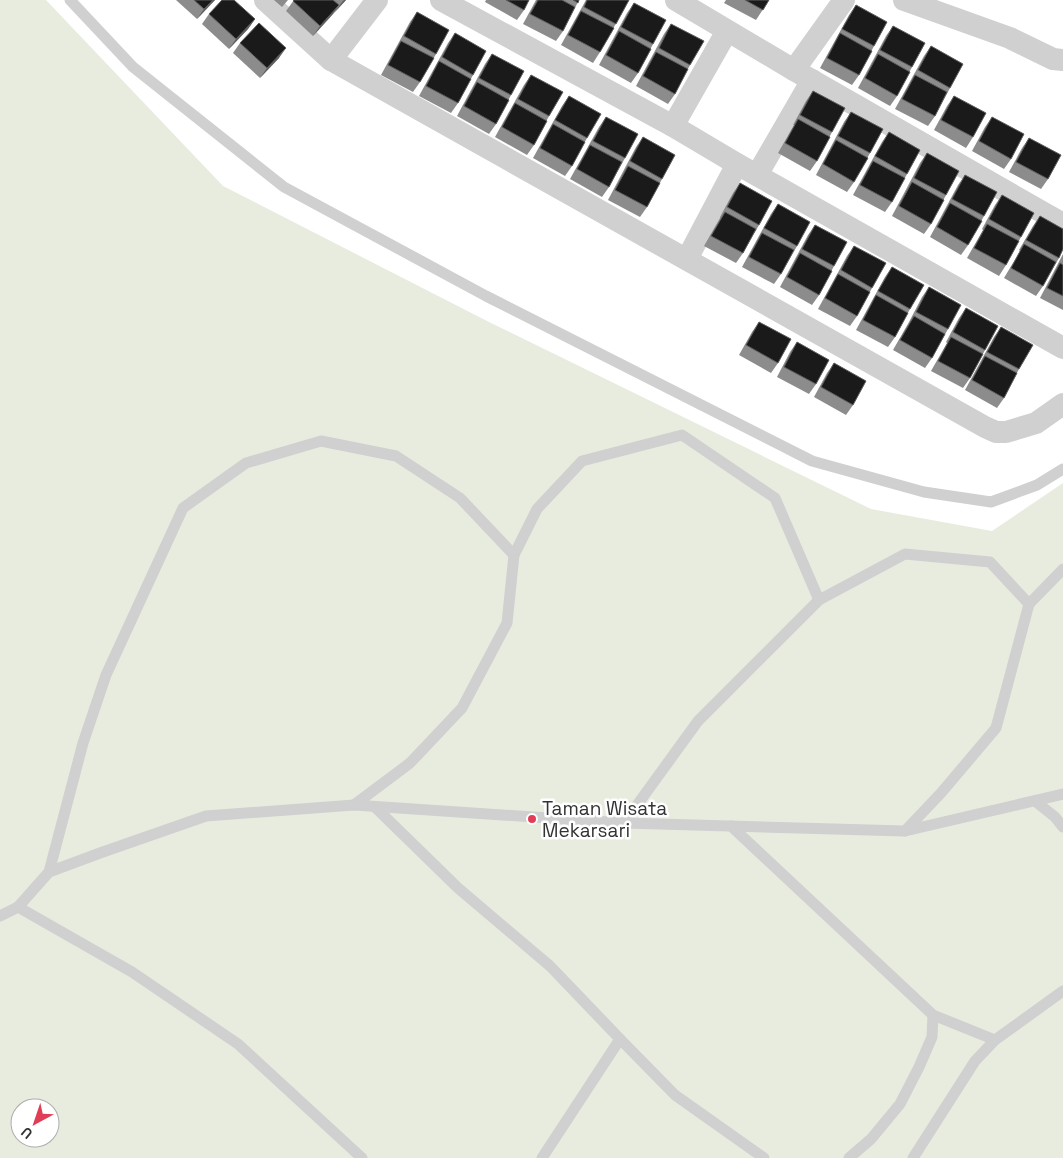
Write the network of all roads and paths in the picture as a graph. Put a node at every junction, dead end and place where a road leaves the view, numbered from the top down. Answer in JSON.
{"nodes":[{"id":1,"x":70,"y":0,"type":"edge"},
{"id":2,"x":265,"y":0,"type":"edge"},
{"id":3,"x":376,"y":0,"type":"edge"},
{"id":4,"x":441,"y":0,"type":"edge"},
{"id":5,"x":676,"y":0,"type":"edge"},
{"id":6,"x":844,"y":0,"type":"edge"},
{"id":7,"x":904,"y":0,"type":"edge"},
{"id":8,"x":727,"y":31,"type":"junction"},
{"id":9,"x":332,"y":60,"type":"junction"},
{"id":10,"x":1063,"y":60,"type":"edge"},
{"id":11,"x":803,"y":75,"type":"junction"},
{"id":12,"x":673,"y":126,"type":"junction"},
{"id":13,"x":737,"y":164,"type":"junction"},
{"id":14,"x":757,"y":175,"type":"junction"},
{"id":15,"x":1063,"y":224,"type":"edge"},
{"id":16,"x":687,"y":259,"type":"junction"},
{"id":17,"x":1063,"y":348,"type":"edge"},
{"id":18,"x":1063,"y":404,"type":"edge"},
{"id":19,"x":1063,"y":469,"type":"edge"},
{"id":20,"x":514,"y":555,"type":"junction"},
{"id":21,"x":1063,"y":569,"type":"edge"},
{"id":22,"x":819,"y":600,"type":"junction"},
{"id":23,"x":1028,"y":604,"type":"junction"},
{"id":24,"x":1063,"y":794,"type":"edge"},
{"id":25,"x":1034,"y":801,"type":"junction"},
{"id":26,"x":354,"y":805,"type":"junction"},
{"id":27,"x":375,"y":807,"type":"junction"},
{"id":28,"x":624,"y":822,"type":"junction"},
{"id":29,"x":731,"y":826,"type":"junction"},
{"id":30,"x":1063,"y":827,"type":"edge"},
{"id":31,"x":905,"y":831,"type":"junction"},
{"id":32,"x":50,"y":872,"type":"junction"},
{"id":33,"x":18,"y":907,"type":"junction"},
{"id":34,"x":0,"y":916,"type":"edge"},
{"id":35,"x":1063,"y":990,"type":"edge"},
{"id":36,"x":934,"y":1015,"type":"junction"},
{"id":37,"x":620,"y":1039,"type":"junction"},
{"id":38,"x":995,"y":1040,"type":"junction"},
{"id":39,"x":362,"y":1158,"type":"edge"},
{"id":40,"x":542,"y":1158,"type":"edge"},
{"id":41,"x":764,"y":1158,"type":"edge"},
{"id":42,"x":849,"y":1158,"type":"edge"},
{"id":43,"x":913,"y":1158,"type":"edge"}],
"edges":[{"from":1,"to":19,"type":"lane"},
{"from":2,"to":9,"type":"street"},
{"from":3,"to":9,"type":"street"},
{"from":4,"to":12,"type":"street"},
{"from":5,"to":8,"type":"street"},
{"from":6,"to":11,"type":"street"},
{"from":7,"to":10,"type":"street"},
{"from":8,"to":11,"type":"street"},
{"from":8,"to":12,"type":"street"},
{"from":9,"to":16,"type":"street"},
{"from":11,"to":14,"type":"street"},
{"from":11,"to":15,"type":"street"},
{"from":12,"to":13,"type":"street"},
{"from":13,"to":14,"type":"street"},
{"from":13,"to":16,"type":"street"},
{"from":14,"to":17,"type":"street"},
{"from":16,"to":18,"type":"street"},
{"from":20,"to":22,"type":"lane"},
{"from":20,"to":26,"type":"lane"},
{"from":20,"to":32,"type":"lane"},
{"from":21,"to":23,"type":"lane"},
{"from":22,"to":23,"type":"lane"},
{"from":22,"to":28,"type":"lane"},
{"from":23,"to":31,"type":"lane"},
{"from":24,"to":25,"type":"lane"},
{"from":25,"to":30,"type":"lane"},
{"from":25,"to":31,"type":"lane"},
{"from":26,"to":27,"type":"lane"},
{"from":26,"to":32,"type":"lane"},
{"from":27,"to":28,"type":"lane"},
{"from":27,"to":37,"type":"lane"},
{"from":28,"to":29,"type":"lane"},
{"from":29,"to":31,"type":"lane"},
{"from":29,"to":36,"type":"lane"},
{"from":32,"to":33,"type":"lane"},
{"from":33,"to":34,"type":"lane"},
{"from":33,"to":39,"type":"lane"},
{"from":35,"to":38,"type":"lane"},
{"from":36,"to":38,"type":"lane"},
{"from":36,"to":42,"type":"lane"},
{"from":37,"to":40,"type":"lane"},
{"from":37,"to":41,"type":"lane"},
{"from":38,"to":43,"type":"lane"}]}
